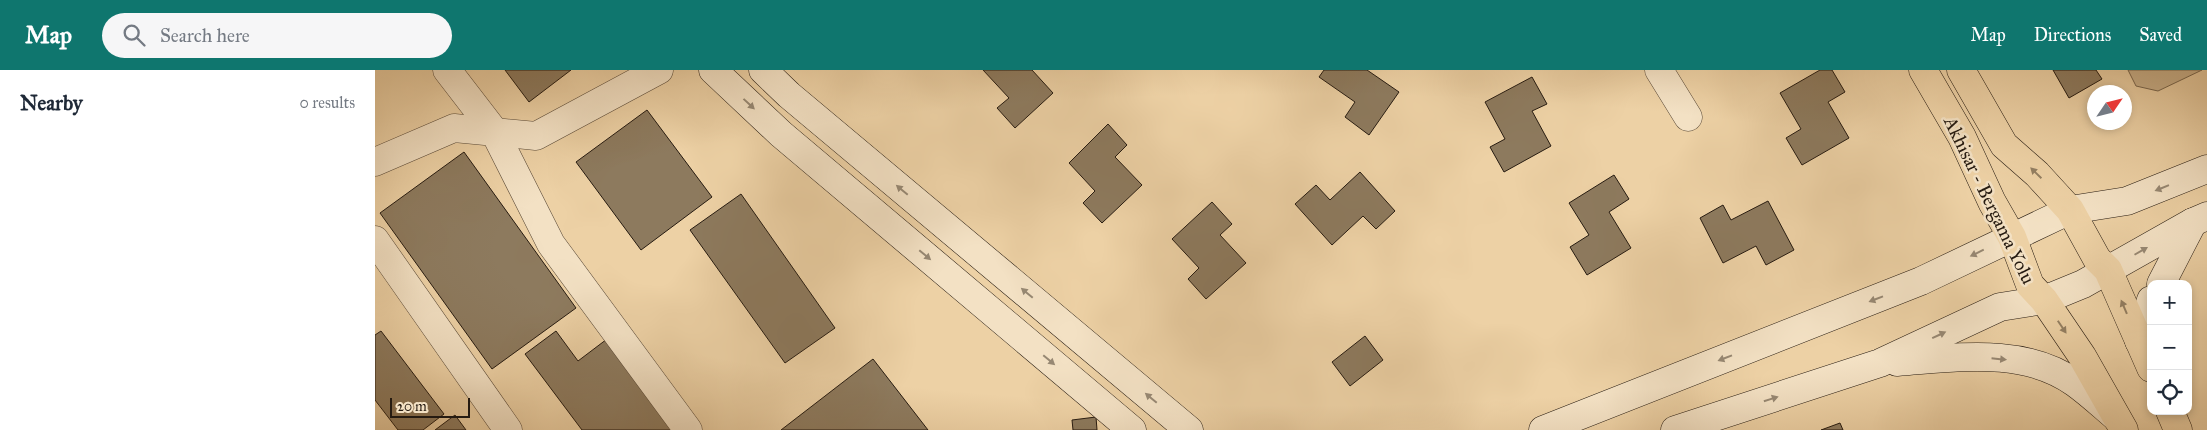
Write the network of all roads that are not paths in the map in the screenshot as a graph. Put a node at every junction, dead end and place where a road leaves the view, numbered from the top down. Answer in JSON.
{"nodes":[{"id":1,"x":447,"y":70,"type":"edge"},
{"id":2,"x":659,"y":70,"type":"edge"},
{"id":3,"x":713,"y":70,"type":"edge"},
{"id":4,"x":763,"y":70,"type":"edge"},
{"id":5,"x":1659,"y":70,"type":"edge"},
{"id":6,"x":1923,"y":70,"type":"edge"},
{"id":7,"x":1961,"y":70,"type":"edge"},
{"id":8,"x":1687,"y":117,"type":"dead end"},
{"id":9,"x":494,"y":132,"type":"junction"},
{"id":10,"x":375,"y":162,"type":"edge"},
{"id":11,"x":2207,"y":169,"type":"edge"},
{"id":12,"x":2070,"y":210,"type":"junction"},
{"id":13,"x":2200,"y":219,"type":"edge"},
{"id":14,"x":2012,"y":237,"type":"junction"},
{"id":15,"x":375,"y":240,"type":"edge"},
{"id":16,"x":2108,"y":270,"type":"junction"},
{"id":17,"x":2163,"y":280,"type":"edge"},
{"id":18,"x":2044,"y":300,"type":"junction"},
{"id":19,"x":2147,"y":314,"type":"edge"},
{"id":20,"x":2139,"y":341,"type":"junction"},
{"id":21,"x":2147,"y":359,"type":"edge"},
{"id":22,"x":1880,"y":363,"type":"junction"},
{"id":23,"x":2172,"y":415,"type":"edge"},
{"id":24,"x":2121,"y":424,"type":"edge"},
{"id":25,"x":508,"y":430,"type":"edge"},
{"id":26,"x":688,"y":430,"type":"edge"},
{"id":27,"x":1132,"y":430,"type":"edge"},
{"id":28,"x":1189,"y":430,"type":"edge"},
{"id":29,"x":1543,"y":430,"type":"edge"},
{"id":30,"x":1675,"y":430,"type":"edge"},
{"id":31,"x":2178,"y":430,"type":"edge"}],
"edges":[{"from":1,"to":9,"type":"main road"},
{"from":2,"to":9,"type":"main road"},
{"from":3,"to":27,"type":"main road","one_way":true},
{"from":28,"to":4,"type":"main road","one_way":true},
{"from":5,"to":8,"type":"main road"},
{"from":6,"to":14,"type":"main road","name":"Akhisar - Bergama Yolu"},
{"from":12,"to":7,"type":"main road","name":"Akhisar - Bergama Yolu","one_way":true},
{"from":9,"to":10,"type":"main road"},
{"from":9,"to":26,"type":"main road"},
{"from":11,"to":12,"type":"main road","one_way":true},
{"from":12,"to":14,"type":"main road"},
{"from":12,"to":16,"type":"main road","name":"Akhisar - Bergama Yolu"},
{"from":16,"to":13,"type":"main road","one_way":true},
{"from":13,"to":17,"type":"main road"},
{"from":14,"to":18,"type":"main road","name":"Akhisar - Bergama Yolu"},
{"from":14,"to":29,"type":"main road","one_way":true},
{"from":15,"to":25,"type":"main road"},
{"from":16,"to":18,"type":"main road"},
{"from":20,"to":16,"type":"main road","name":"Akhisar - Bergama Yolu","one_way":true},
{"from":22,"to":18,"type":"main road","one_way":true},
{"from":18,"to":24,"type":"main road","name":"Akhisar - Bergama Yolu","one_way":true},
{"from":19,"to":20,"type":"main road"},
{"from":20,"to":21,"type":"main road","name":"Akhisar - Bergama Yolu"},
{"from":22,"to":24,"type":"main road","one_way":true},
{"from":30,"to":22,"type":"main road","one_way":true},
{"from":23,"to":31,"type":"main road"}]}
